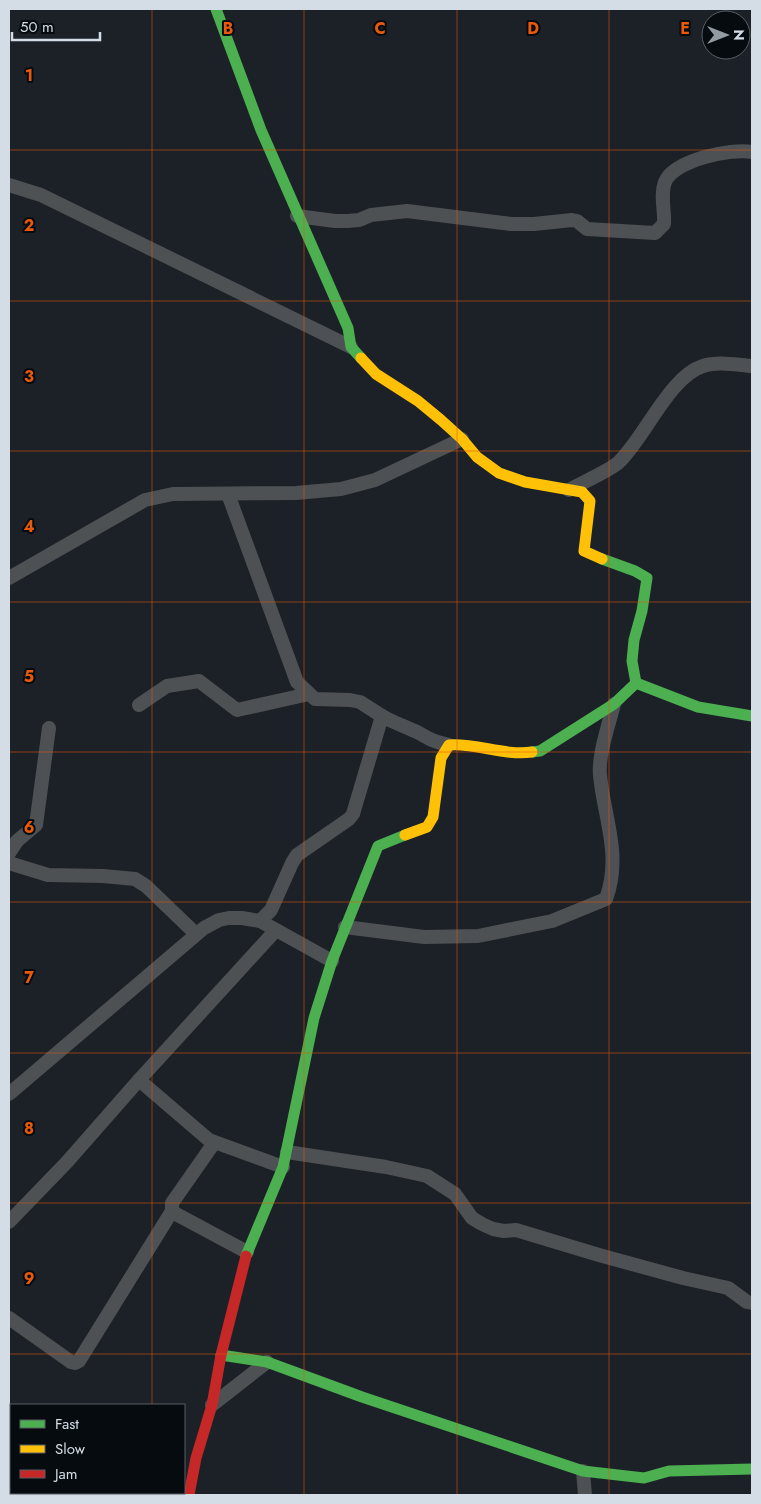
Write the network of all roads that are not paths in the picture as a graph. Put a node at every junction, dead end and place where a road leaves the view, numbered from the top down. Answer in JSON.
{"nodes":[{"id":1,"x":216,"y":9,"type":"edge"},
{"id":2,"x":752,"y":152,"type":"edge"},
{"id":3,"x":9,"y":185,"type":"edge"},
{"id":4,"x":297,"y":216,"type":"junction"},
{"id":5,"x":351,"y":347,"type":"junction"},
{"id":6,"x":752,"y":366,"type":"edge"},
{"id":7,"x":462,"y":440,"type":"junction"},
{"id":8,"x":569,"y":490,"type":"junction"},
{"id":9,"x":228,"y":494,"type":"junction"},
{"id":10,"x":9,"y":578,"type":"edge"},
{"id":11,"x":636,"y":683,"type":"junction"},
{"id":12,"x":309,"y":694,"type":"junction"},
{"id":13,"x":614,"y":704,"type":"junction"},
{"id":14,"x":139,"y":705,"type":"dead end"},
{"id":15,"x":382,"y":716,"type":"junction"},
{"id":16,"x":752,"y":716,"type":"edge"},
{"id":17,"x":49,"y":728,"type":"dead end"},
{"id":18,"x":449,"y":745,"type":"junction"},
{"id":19,"x":15,"y":834,"type":"edge"},
{"id":20,"x":9,"y":853,"type":"edge"},
{"id":21,"x":9,"y":863,"type":"edge"},
{"id":22,"x":260,"y":921,"type":"junction"},
{"id":23,"x":345,"y":927,"type":"junction"},
{"id":24,"x":276,"y":930,"type":"junction"},
{"id":25,"x":196,"y":934,"type":"junction"},
{"id":26,"x":332,"y":962,"type":"junction"},
{"id":27,"x":139,"y":1080,"type":"junction"},
{"id":28,"x":9,"y":1094,"type":"edge"},
{"id":29,"x":214,"y":1142,"type":"junction"},
{"id":30,"x":287,"y":1152,"type":"junction"},
{"id":31,"x":283,"y":1167,"type":"junction"},
{"id":32,"x":172,"y":1211,"type":"junction"},
{"id":33,"x":9,"y":1222,"type":"edge"},
{"id":34,"x":247,"y":1252,"type":"junction"},
{"id":35,"x":752,"y":1303,"type":"edge"},
{"id":36,"x":9,"y":1318,"type":"edge"},
{"id":37,"x":221,"y":1355,"type":"junction"},
{"id":38,"x":267,"y":1362,"type":"junction"},
{"id":39,"x":212,"y":1404,"type":"junction"},
{"id":40,"x":190,"y":1459,"type":"edge"},
{"id":41,"x":752,"y":1469,"type":"edge"},
{"id":42,"x":583,"y":1471,"type":"junction"},
{"id":43,"x":188,"y":1495,"type":"edge"},
{"id":44,"x":585,"y":1495,"type":"edge"}],
"edges":[{"from":1,"to":4,"type":"street"},
{"from":2,"to":4,"type":"street"},
{"from":3,"to":5,"type":"street"},
{"from":4,"to":5,"type":"street"},
{"from":5,"to":7,"type":"street"},
{"from":6,"to":8,"type":"street"},
{"from":7,"to":8,"type":"street"},
{"from":7,"to":9,"type":"street"},
{"from":8,"to":11,"type":"street"},
{"from":9,"to":10,"type":"street"},
{"from":9,"to":12,"type":"street"},
{"from":11,"to":13,"type":"street"},
{"from":11,"to":16,"type":"street"},
{"from":12,"to":14,"type":"street"},
{"from":12,"to":15,"type":"street"},
{"from":13,"to":18,"type":"street"},
{"from":13,"to":23,"type":"street"},
{"from":15,"to":18,"type":"street"},
{"from":15,"to":22,"type":"street"},
{"from":17,"to":19,"type":"street"},
{"from":18,"to":23,"type":"street"},
{"from":19,"to":20,"type":"street"},
{"from":21,"to":25,"type":"street"},
{"from":22,"to":24,"type":"street"},
{"from":22,"to":25,"type":"street"},
{"from":23,"to":26,"type":"street"},
{"from":24,"to":26,"type":"street"},
{"from":24,"to":27,"type":"street"},
{"from":25,"to":28,"type":"street"},
{"from":26,"to":30,"type":"street"},
{"from":27,"to":29,"type":"street"},
{"from":27,"to":33,"type":"street"},
{"from":29,"to":31,"type":"street"},
{"from":29,"to":32,"type":"street"},
{"from":30,"to":31,"type":"street"},
{"from":30,"to":35,"type":"street"},
{"from":31,"to":34,"type":"street"},
{"from":32,"to":34,"type":"street"},
{"from":32,"to":36,"type":"street"},
{"from":34,"to":37,"type":"street"},
{"from":37,"to":38,"type":"street"},
{"from":37,"to":39,"type":"street"},
{"from":38,"to":39,"type":"street"},
{"from":38,"to":42,"type":"street"},
{"from":39,"to":40,"type":"street"},
{"from":40,"to":43,"type":"street"},
{"from":41,"to":42,"type":"street"},
{"from":42,"to":44,"type":"street"}]}
